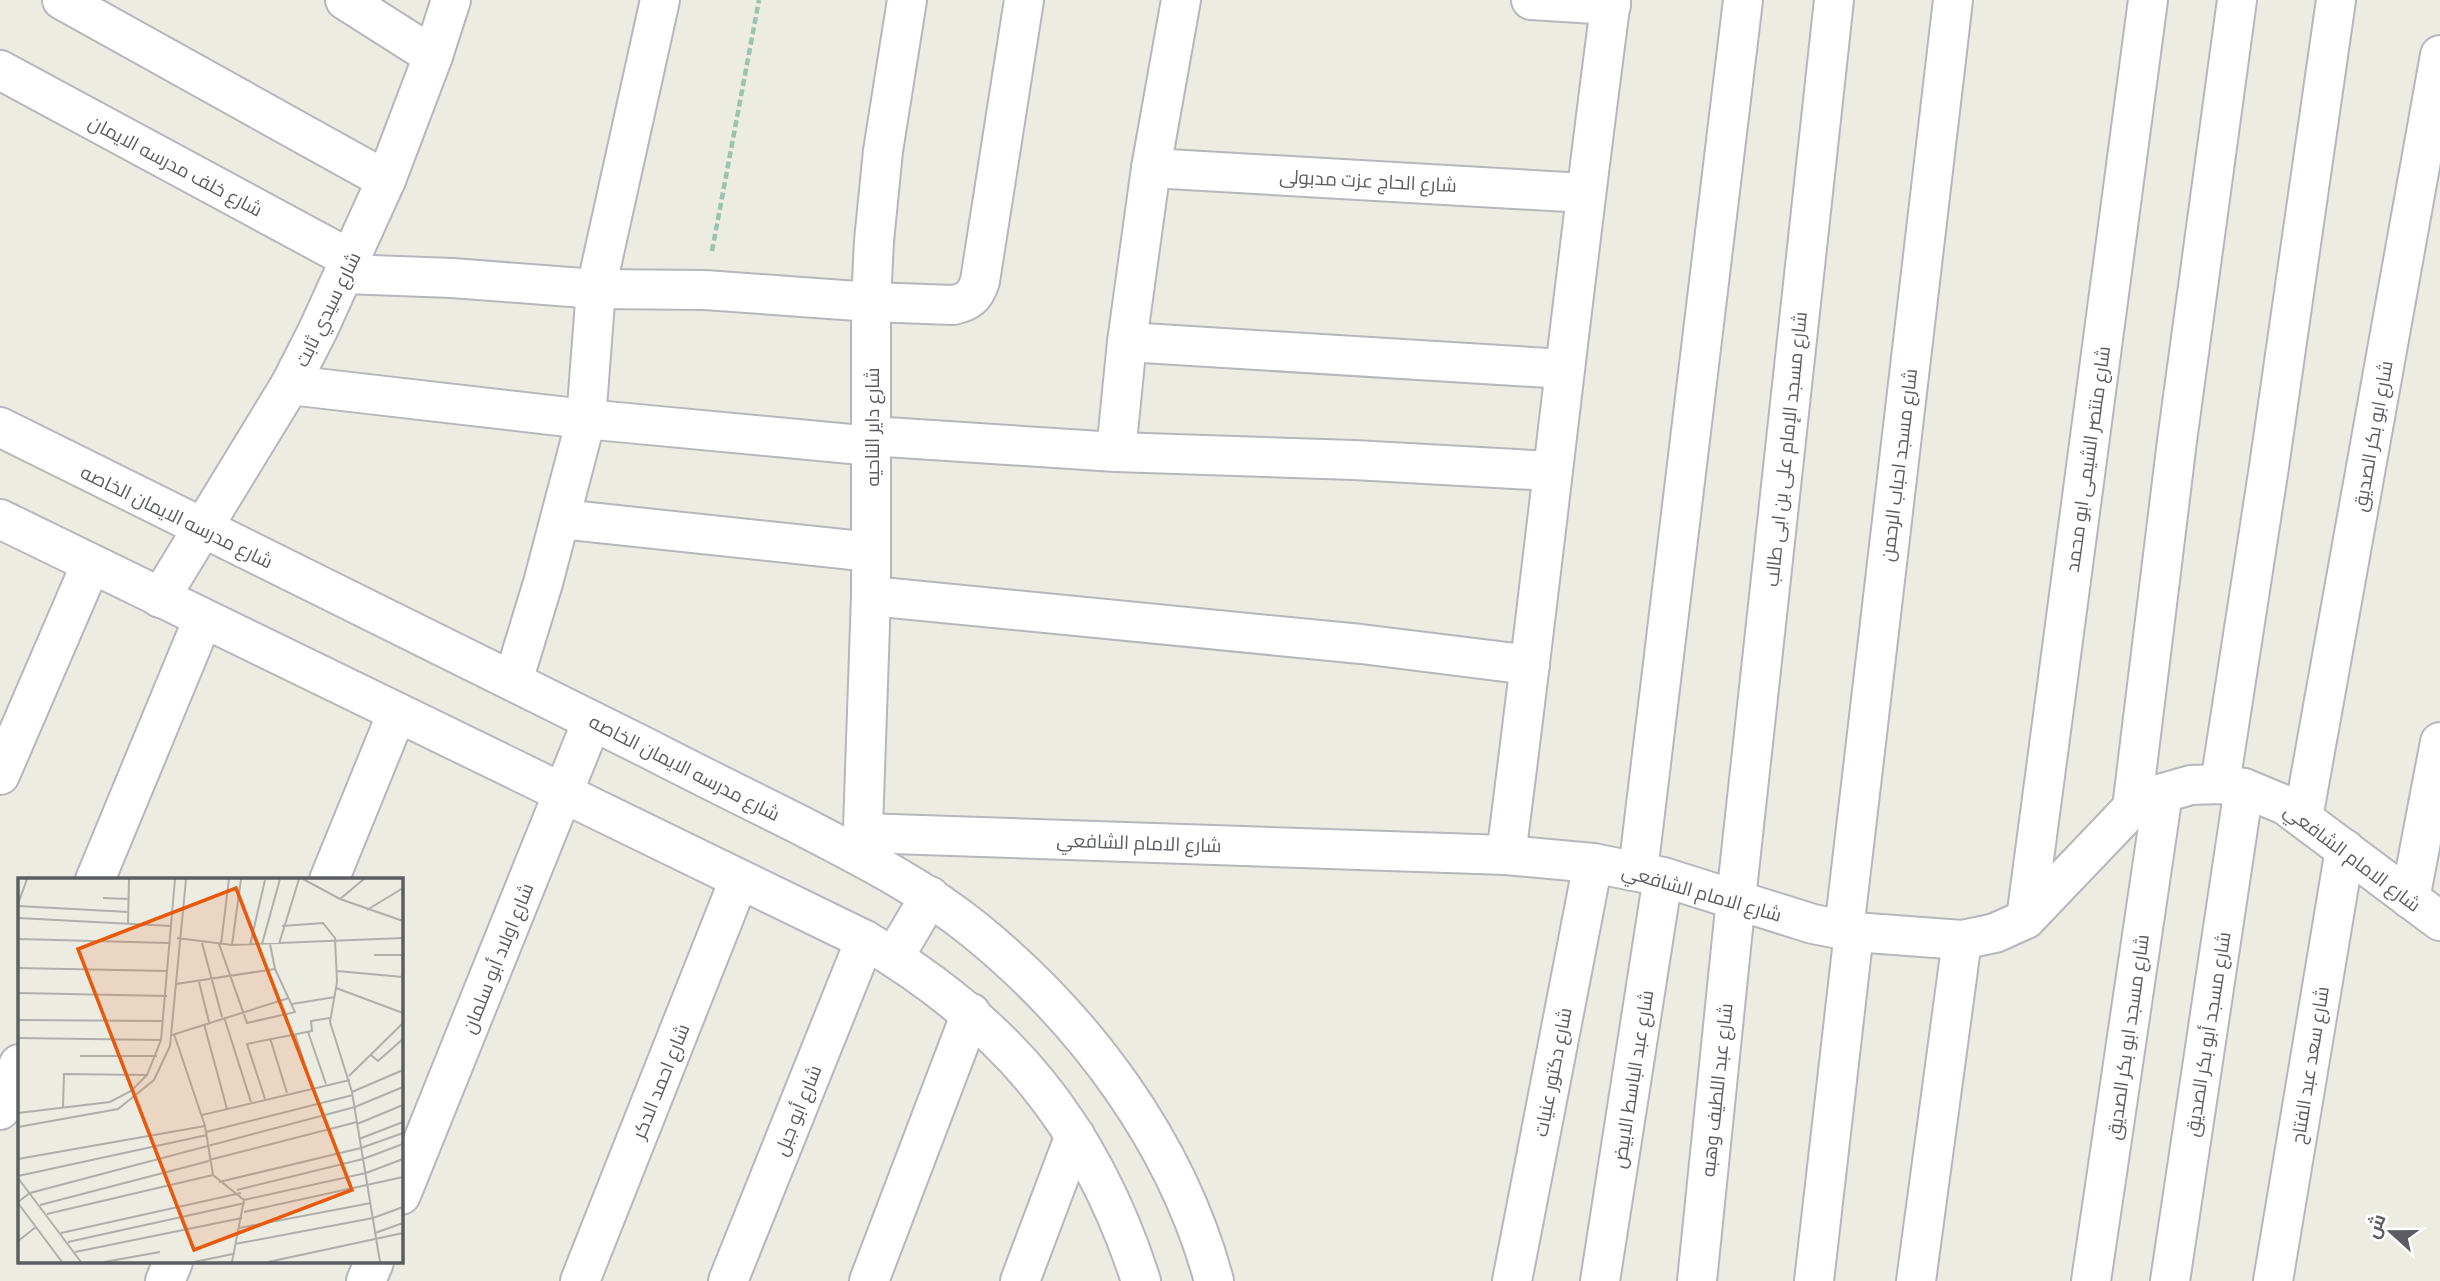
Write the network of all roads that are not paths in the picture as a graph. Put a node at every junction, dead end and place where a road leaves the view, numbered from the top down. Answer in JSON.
{"nodes":[{"id":1,"x":61,"y":0,"type":"edge"},
{"id":2,"x":345,"y":0,"type":"edge"},
{"id":3,"x":451,"y":0,"type":"edge"},
{"id":4,"x":660,"y":0,"type":"edge"},
{"id":5,"x":907,"y":0,"type":"edge"},
{"id":6,"x":1024,"y":0,"type":"edge"},
{"id":7,"x":1181,"y":0,"type":"edge"},
{"id":8,"x":1531,"y":0,"type":"edge"},
{"id":9,"x":1743,"y":0,"type":"edge"},
{"id":10,"x":1834,"y":0,"type":"edge"},
{"id":11,"x":1953,"y":0,"type":"edge"},
{"id":12,"x":2148,"y":0,"type":"edge"},
{"id":13,"x":2237,"y":0,"type":"edge"},
{"id":14,"x":2336,"y":0,"type":"edge"},
{"id":15,"x":1611,"y":3,"type":"edge"},
{"id":16,"x":2440,"y":55,"type":"edge"},
{"id":17,"x":433,"y":57,"type":"junction"},
{"id":18,"x":0,"y":70,"type":"edge"},
{"id":19,"x":1150,"y":168,"type":"junction"},
{"id":20,"x":386,"y":180,"type":"junction"},
{"id":21,"x":1585,"y":193,"type":"junction"},
{"id":22,"x":348,"y":267,"type":"junction"},
{"id":23,"x":596,"y":289,"type":"junction"},
{"id":24,"x":871,"y":302,"type":"junction"},
{"id":25,"x":1126,"y":342,"type":"junction"},
{"id":26,"x":1564,"y":369,"type":"junction"},
{"id":27,"x":290,"y":385,"type":"junction"},
{"id":28,"x":585,"y":419,"type":"junction"},
{"id":29,"x":0,"y":427,"type":"edge"},
{"id":30,"x":872,"y":441,"type":"junction"},
{"id":31,"x":1116,"y":452,"type":"junction"},
{"id":32,"x":1551,"y":471,"type":"junction"},
{"id":33,"x":0,"y":519,"type":"edge"},
{"id":34,"x":561,"y":519,"type":"junction"},
{"id":35,"x":202,"y":529,"type":"junction"},
{"id":36,"x":871,"y":552,"type":"junction"},
{"id":37,"x":91,"y":564,"type":"junction"},
{"id":38,"x":871,"y":596,"type":"junction"},
{"id":39,"x":160,"y":598,"type":"junction"},
{"id":40,"x":203,"y":619,"type":"junction"},
{"id":41,"x":1530,"y":665,"type":"junction"},
{"id":42,"x":513,"y":681,"type":"junction"},
{"id":43,"x":397,"y":713,"type":"junction"},
{"id":44,"x":592,"y":721,"type":"junction"},
{"id":45,"x":2440,"y":742,"type":"edge"},
{"id":46,"x":0,"y":775,"type":"edge"},
{"id":47,"x":2232,"y":786,"type":"junction"},
{"id":48,"x":563,"y":794,"type":"junction"},
{"id":49,"x":2147,"y":800,"type":"junction"},
{"id":50,"x":2304,"y":818,"type":"junction"},
{"id":51,"x":863,"y":845,"type":"junction"},
{"id":52,"x":2346,"y":849,"type":"junction"},
{"id":53,"x":1506,"y":855,"type":"junction"},
{"id":54,"x":1593,"y":863,"type":"junction"},
{"id":55,"x":1651,"y":874,"type":"junction"},
{"id":56,"x":96,"y":878,"type":"edge"},
{"id":57,"x":330,"y":878,"type":"edge"},
{"id":58,"x":739,"y":880,"type":"junction"},
{"id":59,"x":930,"y":896,"type":"junction"},
{"id":60,"x":1736,"y":899,"type":"junction"},
{"id":61,"x":2410,"y":899,"type":"junction"},
{"id":62,"x":2026,"y":919,"type":"junction"},
{"id":63,"x":2440,"y":922,"type":"edge"},
{"id":64,"x":1849,"y":931,"type":"junction"},
{"id":65,"x":1962,"y":940,"type":"junction"},
{"id":66,"x":880,"y":948,"type":"junction"},
{"id":67,"x":971,"y":1013,"type":"junction"},
{"id":68,"x":18,"y":1066,"type":"edge"},
{"id":69,"x":0,"y":1110,"type":"edge"},
{"id":70,"x":1075,"y":1135,"type":"junction"},
{"id":71,"x":402,"y":1193,"type":"edge"},
{"id":72,"x":172,"y":1264,"type":"edge"},
{"id":73,"x":373,"y":1264,"type":"edge"},
{"id":74,"x":165,"y":1281,"type":"edge"},
{"id":75,"x":366,"y":1281,"type":"edge"},
{"id":76,"x":580,"y":1281,"type":"edge"},
{"id":77,"x":728,"y":1281,"type":"edge"},
{"id":78,"x":869,"y":1281,"type":"edge"},
{"id":79,"x":1020,"y":1281,"type":"edge"},
{"id":80,"x":1141,"y":1281,"type":"edge"},
{"id":81,"x":1214,"y":1281,"type":"edge"},
{"id":82,"x":1512,"y":1281,"type":"edge"},
{"id":83,"x":1600,"y":1281,"type":"edge"},
{"id":84,"x":1697,"y":1281,"type":"edge"},
{"id":85,"x":1814,"y":1281,"type":"edge"},
{"id":86,"x":1916,"y":1281,"type":"edge"},
{"id":87,"x":2091,"y":1281,"type":"edge"},
{"id":88,"x":2170,"y":1281,"type":"edge"},
{"id":89,"x":2273,"y":1281,"type":"edge"}],
"edges":[{"from":1,"to":20,"type":"street"},
{"from":2,"to":17,"type":"street"},
{"from":3,"to":17,"type":"street","name":"شارع سيدي ثابت"},
{"from":4,"to":23,"type":"street"},
{"from":5,"to":24,"type":"street","name":"شارع داير الناحيه"},
{"from":6,"to":24,"type":"street"},
{"from":7,"to":19,"type":"street"},
{"from":8,"to":15,"type":"street"},
{"from":9,"to":55,"type":"street","name":"شارع عبد الباسط الابيض"},
{"from":10,"to":60,"type":"street","name":"شارع مسجد الإمام على بن ابى طالب"},
{"from":11,"to":64,"type":"street","name":"شارع مسجد احباب الرحمن"},
{"from":12,"to":62,"type":"street","name":"شارع منتصر الشيمى ابو محمد"},
{"from":13,"to":49,"type":"street","name":"شارع مسجد ابو بكر الصديق"},
{"from":14,"to":47,"type":"street","name":"شارع مسجد أبو بكر الصديق"},
{"from":15,"to":21,"type":"street"},
{"from":16,"to":50,"type":"street","name":"شارع ابو بكر الصديق"},
{"from":17,"to":20,"type":"street","name":"شارع سيدي ثابت"},
{"from":18,"to":22,"type":"street","name":"شارع خلف مدرسه الايمان"},
{"from":19,"to":21,"type":"street","name":"شارع الحاج عزت مدبولى"},
{"from":19,"to":25,"type":"street"},
{"from":20,"to":22,"type":"street","name":"شارع سيدي ثابت"},
{"from":21,"to":26,"type":"street"},
{"from":22,"to":23,"type":"street"},
{"from":22,"to":27,"type":"street","name":"شارع سيدي ثابت"},
{"from":23,"to":24,"type":"street"},
{"from":23,"to":28,"type":"street"},
{"from":24,"to":30,"type":"street","name":"شارع داير الناحيه"},
{"from":25,"to":26,"type":"street"},
{"from":25,"to":31,"type":"street"},
{"from":26,"to":32,"type":"street"},
{"from":27,"to":28,"type":"street"},
{"from":27,"to":35,"type":"street","name":"شارع سيدي ثابت"},
{"from":28,"to":30,"type":"street"},
{"from":28,"to":34,"type":"street"},
{"from":29,"to":35,"type":"street","name":"شارع مدرسه الايمان الخاصه"},
{"from":30,"to":31,"type":"street"},
{"from":30,"to":36,"type":"street","name":"شارع داير الناحيه"},
{"from":31,"to":32,"type":"street"},
{"from":32,"to":41,"type":"street"},
{"from":33,"to":37,"type":"street"},
{"from":34,"to":36,"type":"street"},
{"from":34,"to":42,"type":"street"},
{"from":35,"to":39,"type":"street","name":"شارع سيدي ثابت"},
{"from":35,"to":42,"type":"street","name":"شارع مدرسه الايمان الخاصه"},
{"from":36,"to":38,"type":"street","name":"شارع داير الناحيه"},
{"from":37,"to":39,"type":"street"},
{"from":37,"to":46,"type":"street"},
{"from":38,"to":41,"type":"street"},
{"from":38,"to":51,"type":"street","name":"شارع داير الناحيه"},
{"from":39,"to":40,"type":"street"},
{"from":40,"to":43,"type":"street"},
{"from":40,"to":56,"type":"street"},
{"from":41,"to":53,"type":"street"},
{"from":42,"to":44,"type":"street","name":"شارع مدرسه الايمان الخاصه"},
{"from":43,"to":48,"type":"street"},
{"from":43,"to":57,"type":"street"},
{"from":44,"to":48,"type":"street","name":"شارع اولاد أبو سلمان"},
{"from":44,"to":51,"type":"street","name":"شارع مدرسه الايمان الخاصه"},
{"from":45,"to":61,"type":"street"},
{"from":47,"to":49,"type":"street","name":"شارع الامام الشافعي"},
{"from":47,"to":50,"type":"street","name":"شارع الامام الشافعي"},
{"from":47,"to":88,"type":"street","name":"شارع مسجد أبو بكر الصديق"},
{"from":48,"to":58,"type":"street"},
{"from":48,"to":71,"type":"street","name":"شارع اولاد أبو سلمان"},
{"from":49,"to":62,"type":"street","name":"شارع الامام الشافعي"},
{"from":49,"to":87,"type":"street","name":"شارع مسجد ابو بكر الصديق"},
{"from":50,"to":52,"type":"street","name":"شارع الامام الشافعي"},
{"from":51,"to":53,"type":"street","name":"شارع الامام الشافعي"},
{"from":51,"to":59,"type":"street","name":"شارع مدرسه الايمان الخاصه"},
{"from":52,"to":61,"type":"street","name":"شارع الامام الشافعي"},
{"from":52,"to":89,"type":"street","name":"شارع سعد عبد الفتاح"},
{"from":53,"to":54,"type":"street","name":"شارع الامام الشافعي"},
{"from":54,"to":55,"type":"street","name":"شارع الامام الشافعي"},
{"from":54,"to":82,"type":"street","name":"شارع دكتور عنيات"},
{"from":55,"to":60,"type":"street","name":"شارع الامام الشافعي"},
{"from":55,"to":83,"type":"street","name":"شارع عبد الباسط الابيض"},
{"from":58,"to":66,"type":"street"},
{"from":58,"to":76,"type":"street","name":"شارع احمد الدكر"},
{"from":59,"to":66,"type":"street","name":"شارع أبو جبل"},
{"from":59,"to":81,"type":"street","name":"شارع مدرسه الايمان الخاصه"},
{"from":60,"to":64,"type":"street","name":"شارع الامام الشافعي"},
{"from":60,"to":84,"type":"street","name":"شارع عبد اللطيف وهبه"},
{"from":61,"to":63,"type":"street","name":"شارع الامام الشافعي"},
{"from":62,"to":65,"type":"street","name":"شارع الامام الشافعي"},
{"from":64,"to":65,"type":"street","name":"شارع الامام الشافعي"},
{"from":64,"to":85,"type":"street","name":"شارع مسجد احباب الرحمن"},
{"from":65,"to":86,"type":"street"},
{"from":66,"to":67,"type":"street"},
{"from":66,"to":77,"type":"street","name":"شارع أبو جبل"},
{"from":67,"to":70,"type":"street"},
{"from":67,"to":78,"type":"street"},
{"from":68,"to":69,"type":"street"},
{"from":70,"to":79,"type":"street"},
{"from":70,"to":80,"type":"street"},
{"from":72,"to":74,"type":"street"},
{"from":73,"to":75,"type":"street"}]}
